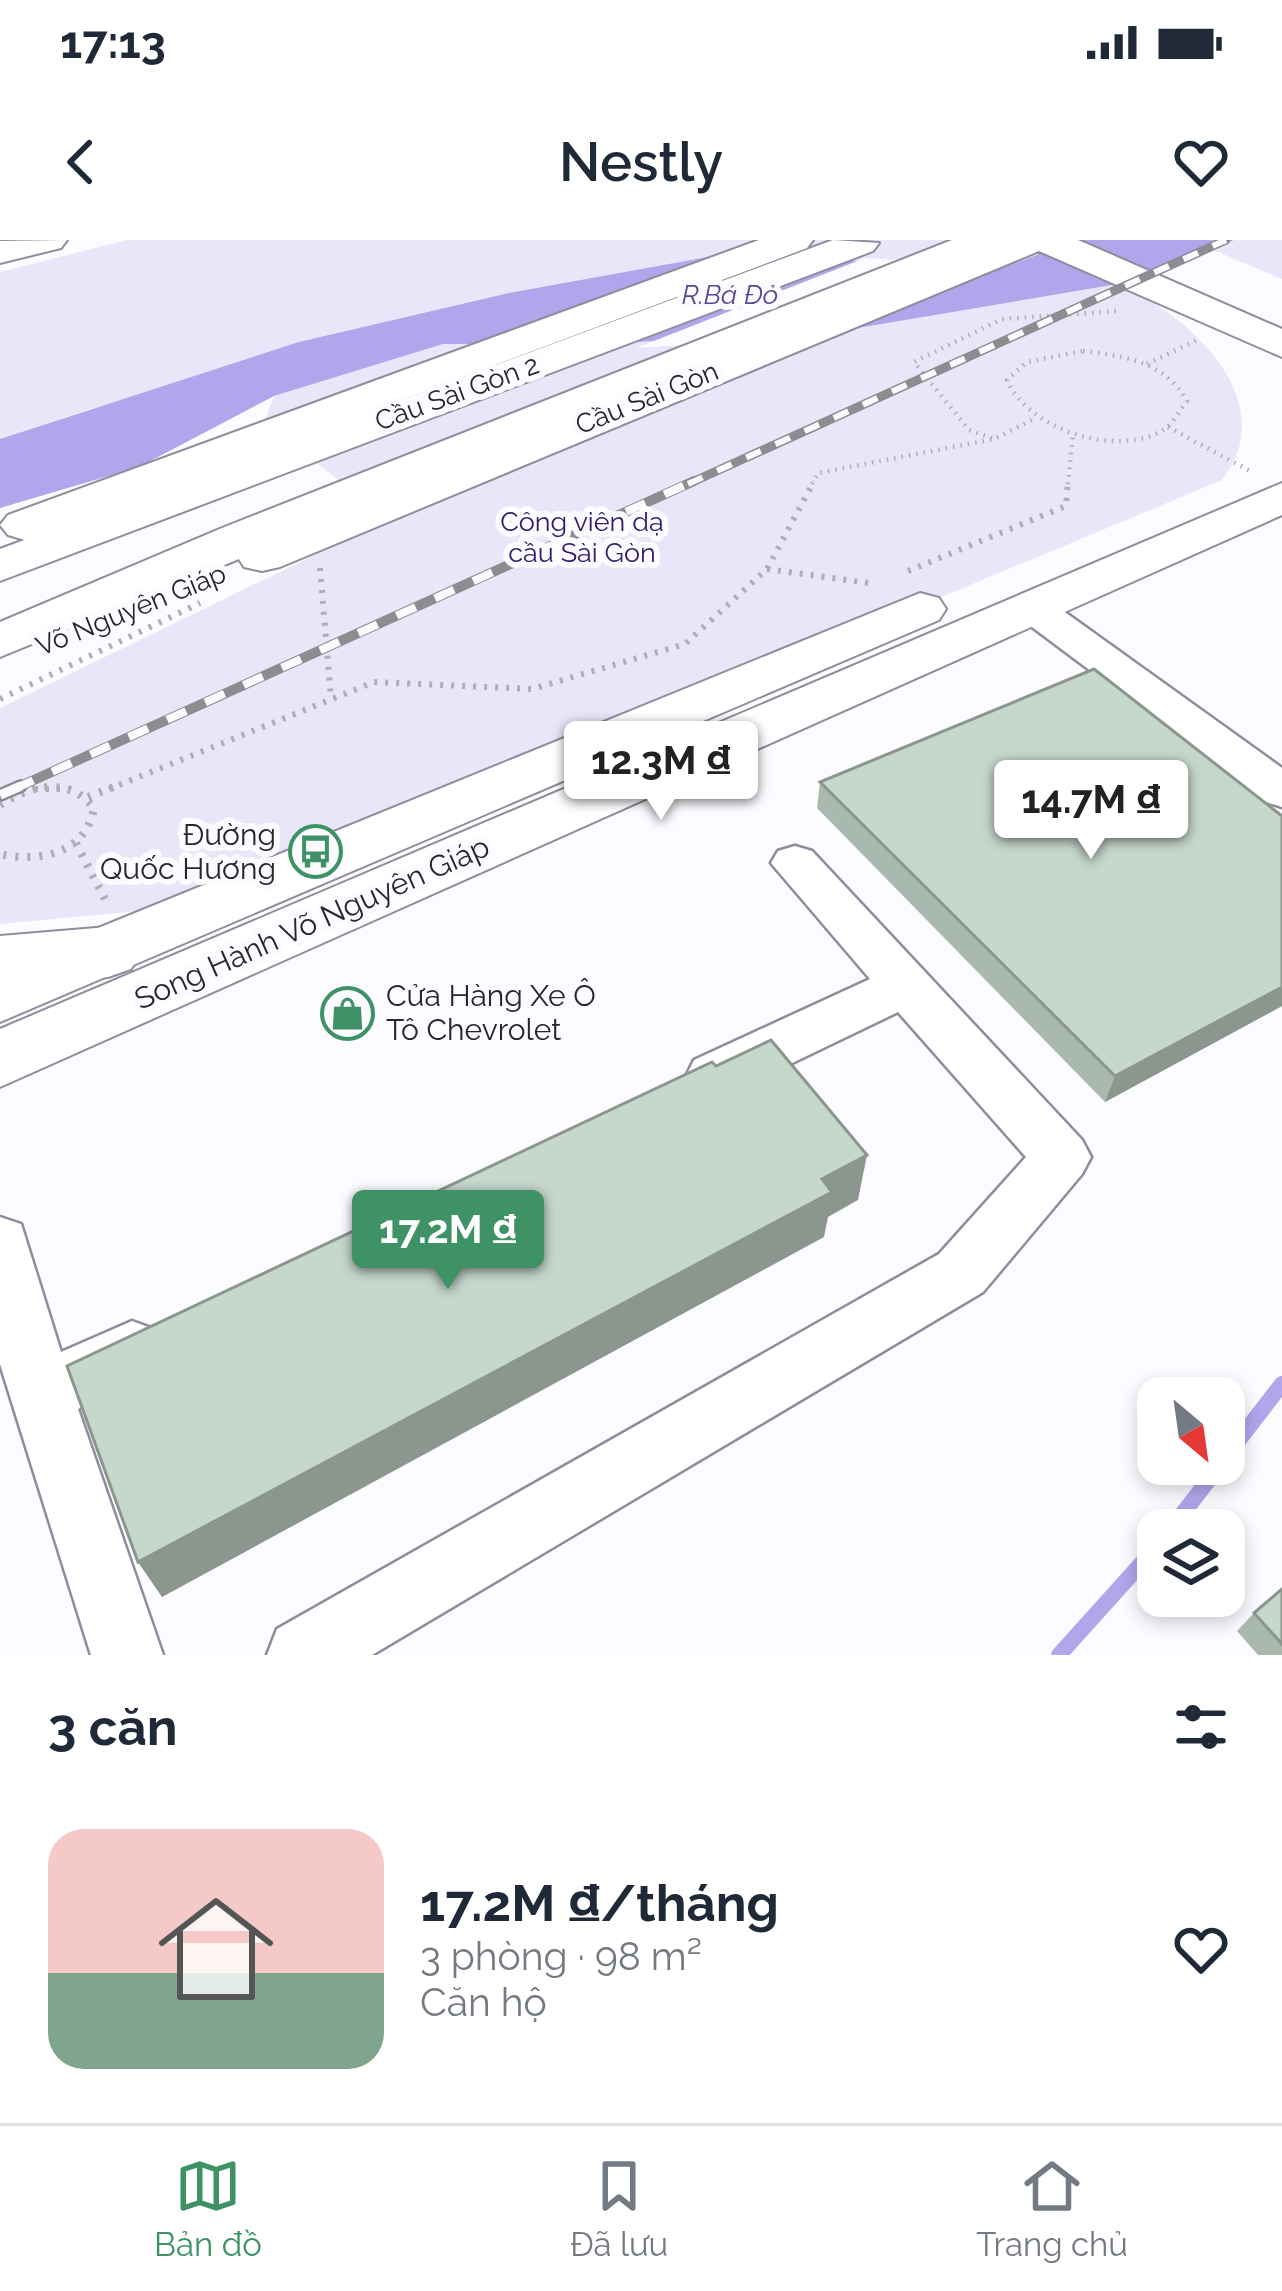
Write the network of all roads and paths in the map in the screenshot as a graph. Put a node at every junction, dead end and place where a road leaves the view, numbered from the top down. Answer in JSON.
{"nodes":[{"id":1,"x":48,"y":240,"type":"edge"},
{"id":2,"x":794,"y":240,"type":"edge"},
{"id":3,"x":868,"y":240,"type":"edge"},
{"id":4,"x":934,"y":240,"type":"edge"},
{"id":5,"x":985,"y":240,"type":"edge"},
{"id":6,"x":1032,"y":240,"type":"edge"},
{"id":7,"x":1046,"y":240,"type":"edge"},
{"id":8,"x":0,"y":252,"type":"edge"},
{"id":9,"x":1127,"y":310,"type":"dead end"},
{"id":10,"x":1178,"y":311,"type":"junction"},
{"id":11,"x":1263,"y":337,"type":"edge"},
{"id":12,"x":1147,"y":364,"type":"junction"},
{"id":13,"x":1282,"y":379,"type":"edge"},
{"id":14,"x":1034,"y":419,"type":"junction"},
{"id":15,"x":1168,"y":428,"type":"junction"},
{"id":16,"x":1073,"y":433,"type":"junction"},
{"id":17,"x":994,"y":439,"type":"junction"},
{"id":18,"x":1275,"y":466,"type":"edge"},
{"id":19,"x":240,"y":539,"type":"junction"},
{"id":20,"x":18,"y":546,"type":"edge"},
{"id":21,"x":318,"y":546,"type":"dead end"},
{"id":22,"x":767,"y":569,"type":"junction"},
{"id":23,"x":897,"y":575,"type":"dead end"},
{"id":24,"x":856,"y":592,"type":"dead end"},
{"id":25,"x":212,"y":597,"type":"dead end"},
{"id":26,"x":1034,"y":609,"type":"junction"},
{"id":27,"x":0,"y":614,"type":"edge"},
{"id":28,"x":0,"y":641,"type":"edge"},
{"id":29,"x":0,"y":664,"type":"edge"},
{"id":30,"x":331,"y":698,"type":"junction"},
{"id":31,"x":0,"y":699,"type":"edge"},
{"id":32,"x":1282,"y":791,"type":"edge"},
{"id":33,"x":88,"y":797,"type":"junction"},
{"id":34,"x":0,"y":805,"type":"edge"},
{"id":35,"x":76,"y":843,"type":"junction"},
{"id":36,"x":0,"y":854,"type":"edge"},
{"id":37,"x":795,"y":863,"type":"dead end"},
{"id":38,"x":112,"y":935,"type":"junction"},
{"id":39,"x":0,"y":961,"type":"edge"},
{"id":40,"x":906,"y":986,"type":"junction"},
{"id":41,"x":0,"y":996,"type":"edge"},
{"id":42,"x":0,"y":1059,"type":"edge"},
{"id":43,"x":668,"y":1098,"type":"edge"},
{"id":44,"x":0,"y":1243,"type":"edge"},
{"id":45,"x":170,"y":1332,"type":"edge"},
{"id":46,"x":40,"y":1394,"type":"junction"},
{"id":47,"x":127,"y":1655,"type":"edge"},
{"id":48,"x":303,"y":1655,"type":"edge"}],
"edges":[{"from":1,"to":8,"type":"main road"},
{"from":2,"to":20,"type":"main road","name":"Cầu Sài Gòn 2"},
{"from":3,"to":20,"type":"main road","name":"Cầu Sài Gòn 2"},
{"from":4,"to":19,"type":"main road","name":"Cầu Sài Gòn"},
{"from":5,"to":19,"type":"main road","name":"Cầu Sài Gòn"},
{"from":6,"to":19,"type":"main road","name":"Cầu Sài Gòn"},
{"from":7,"to":10,"type":"main road"},
{"from":9,"to":17,"type":"path"},
{"from":10,"to":11,"type":"main road"},
{"from":10,"to":12,"type":"path"},
{"from":11,"to":13,"type":"main road"},
{"from":12,"to":14,"type":"path"},
{"from":12,"to":15,"type":"path"},
{"from":14,"to":16,"type":"path"},
{"from":14,"to":17,"type":"path"},
{"from":15,"to":16,"type":"path"},
{"from":15,"to":18,"type":"path"},
{"from":16,"to":23,"type":"path"},
{"from":17,"to":22,"type":"path"},
{"from":18,"to":26,"type":"main road","name":"Song Hành Võ Nguyên Giáp"},
{"from":18,"to":38,"type":"main road","name":"Song Hành Võ Nguyên Giáp"},
{"from":19,"to":27,"type":"main road","name":"Võ Nguyên Giáp"},
{"from":19,"to":28,"type":"main road","name":"Võ Nguyên Giáp"},
{"from":19,"to":29,"type":"main road","name":"Võ Nguyên Giáp"},
{"from":21,"to":30,"type":"path"},
{"from":22,"to":24,"type":"path"},
{"from":22,"to":30,"type":"path"},
{"from":25,"to":31,"type":"path"},
{"from":26,"to":32,"type":"lane"},
{"from":26,"to":42,"type":"main road","name":"Song Hành Võ Nguyên Giáp"},
{"from":30,"to":33,"type":"path"},
{"from":33,"to":34,"type":"path"},
{"from":33,"to":35,"type":"path"},
{"from":35,"to":36,"type":"path"},
{"from":35,"to":38,"type":"path"},
{"from":37,"to":40,"type":"lane"},
{"from":38,"to":39,"type":"main road"},
{"from":38,"to":41,"type":"main road","name":"Song Hành Võ Nguyên Giáp"},
{"from":40,"to":43,"type":"lane"},
{"from":40,"to":48,"type":"lane"},
{"from":44,"to":46,"type":"lane"},
{"from":45,"to":46,"type":"lane"},
{"from":46,"to":47,"type":"lane"}]}
